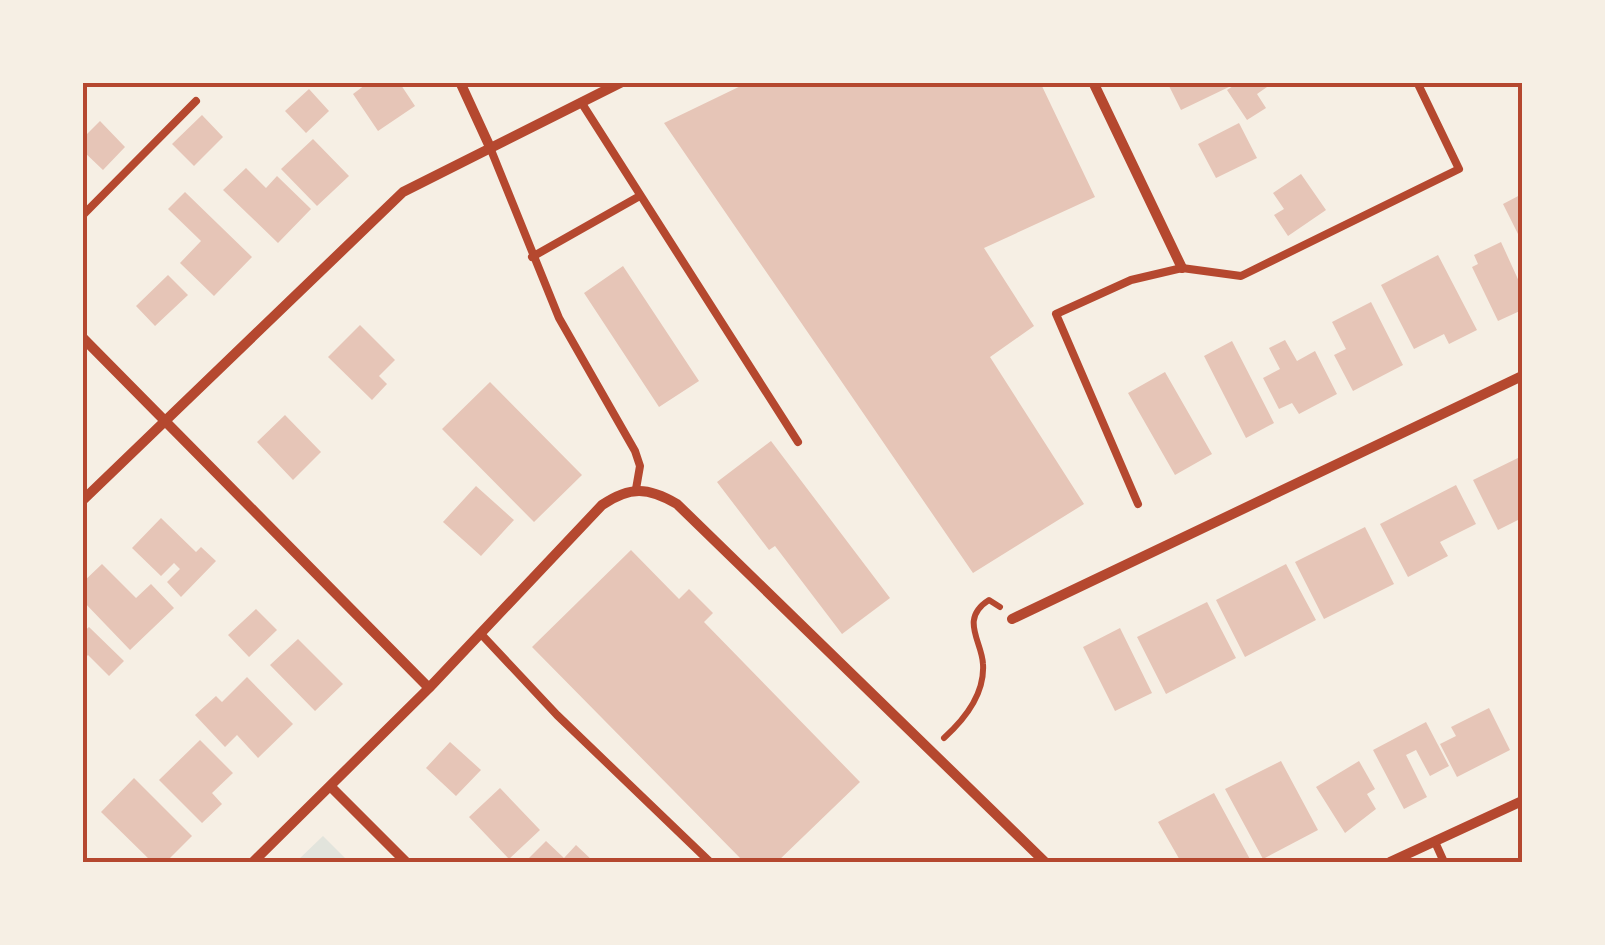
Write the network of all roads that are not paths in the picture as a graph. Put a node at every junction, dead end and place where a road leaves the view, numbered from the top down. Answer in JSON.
{"nodes":[{"id":1,"x":460,"y":82,"type":"edge"},
{"id":2,"x":622,"y":82,"type":"edge"},
{"id":3,"x":1093,"y":82,"type":"edge"},
{"id":4,"x":1417,"y":82,"type":"edge"},
{"id":5,"x":196,"y":101,"type":"dead end"},
{"id":6,"x":581,"y":102,"type":"junction"},
{"id":7,"x":489,"y":145,"type":"junction"},
{"id":8,"x":638,"y":197,"type":"junction"},
{"id":9,"x":82,"y":216,"type":"edge"},
{"id":10,"x":532,"y":256,"type":"junction"},
{"id":11,"x":1182,"y":268,"type":"junction"},
{"id":12,"x":82,"y":338,"type":"edge"},
{"id":13,"x":1522,"y":376,"type":"edge"},
{"id":14,"x":164,"y":420,"type":"junction"},
{"id":15,"x":798,"y":442,"type":"dead end"},
{"id":16,"x":636,"y":489,"type":"junction"},
{"id":17,"x":82,"y":501,"type":"edge"},
{"id":18,"x":1138,"y":504,"type":"dead end"},
{"id":19,"x":1012,"y":619,"type":"road end"},
{"id":20,"x":481,"y":634,"type":"junction"},
{"id":21,"x":429,"y":688,"type":"junction"},
{"id":22,"x":331,"y":787,"type":"junction"},
{"id":23,"x":1522,"y":801,"type":"edge"},
{"id":24,"x":1434,"y":842,"type":"junction"},
{"id":25,"x":253,"y":862,"type":"edge"},
{"id":26,"x":406,"y":862,"type":"edge"},
{"id":27,"x":710,"y":862,"type":"edge"},
{"id":28,"x":1045,"y":862,"type":"edge"},
{"id":29,"x":1390,"y":862,"type":"edge"},
{"id":30,"x":1444,"y":862,"type":"edge"}],
"edges":[{"from":1,"to":7,"type":"street"},
{"from":2,"to":6,"type":"street"},
{"from":3,"to":11,"type":"street"},
{"from":4,"to":11,"type":"lane"},
{"from":5,"to":9,"type":"lane"},
{"from":6,"to":7,"type":"street"},
{"from":6,"to":8,"type":"lane"},
{"from":7,"to":10,"type":"lane"},
{"from":7,"to":14,"type":"street"},
{"from":8,"to":10,"type":"lane"},
{"from":8,"to":15,"type":"lane"},
{"from":10,"to":16,"type":"lane"},
{"from":11,"to":18,"type":"lane"},
{"from":12,"to":14,"type":"street"},
{"from":13,"to":19,"type":"street"},
{"from":14,"to":17,"type":"street"},
{"from":14,"to":21,"type":"street"},
{"from":16,"to":20,"type":"street"},
{"from":16,"to":28,"type":"street"},
{"from":20,"to":21,"type":"street"},
{"from":20,"to":27,"type":"lane"},
{"from":21,"to":22,"type":"street"},
{"from":22,"to":25,"type":"street"},
{"from":22,"to":26,"type":"street"},
{"from":23,"to":24,"type":"street"},
{"from":24,"to":29,"type":"street"},
{"from":24,"to":30,"type":"lane"}]}
